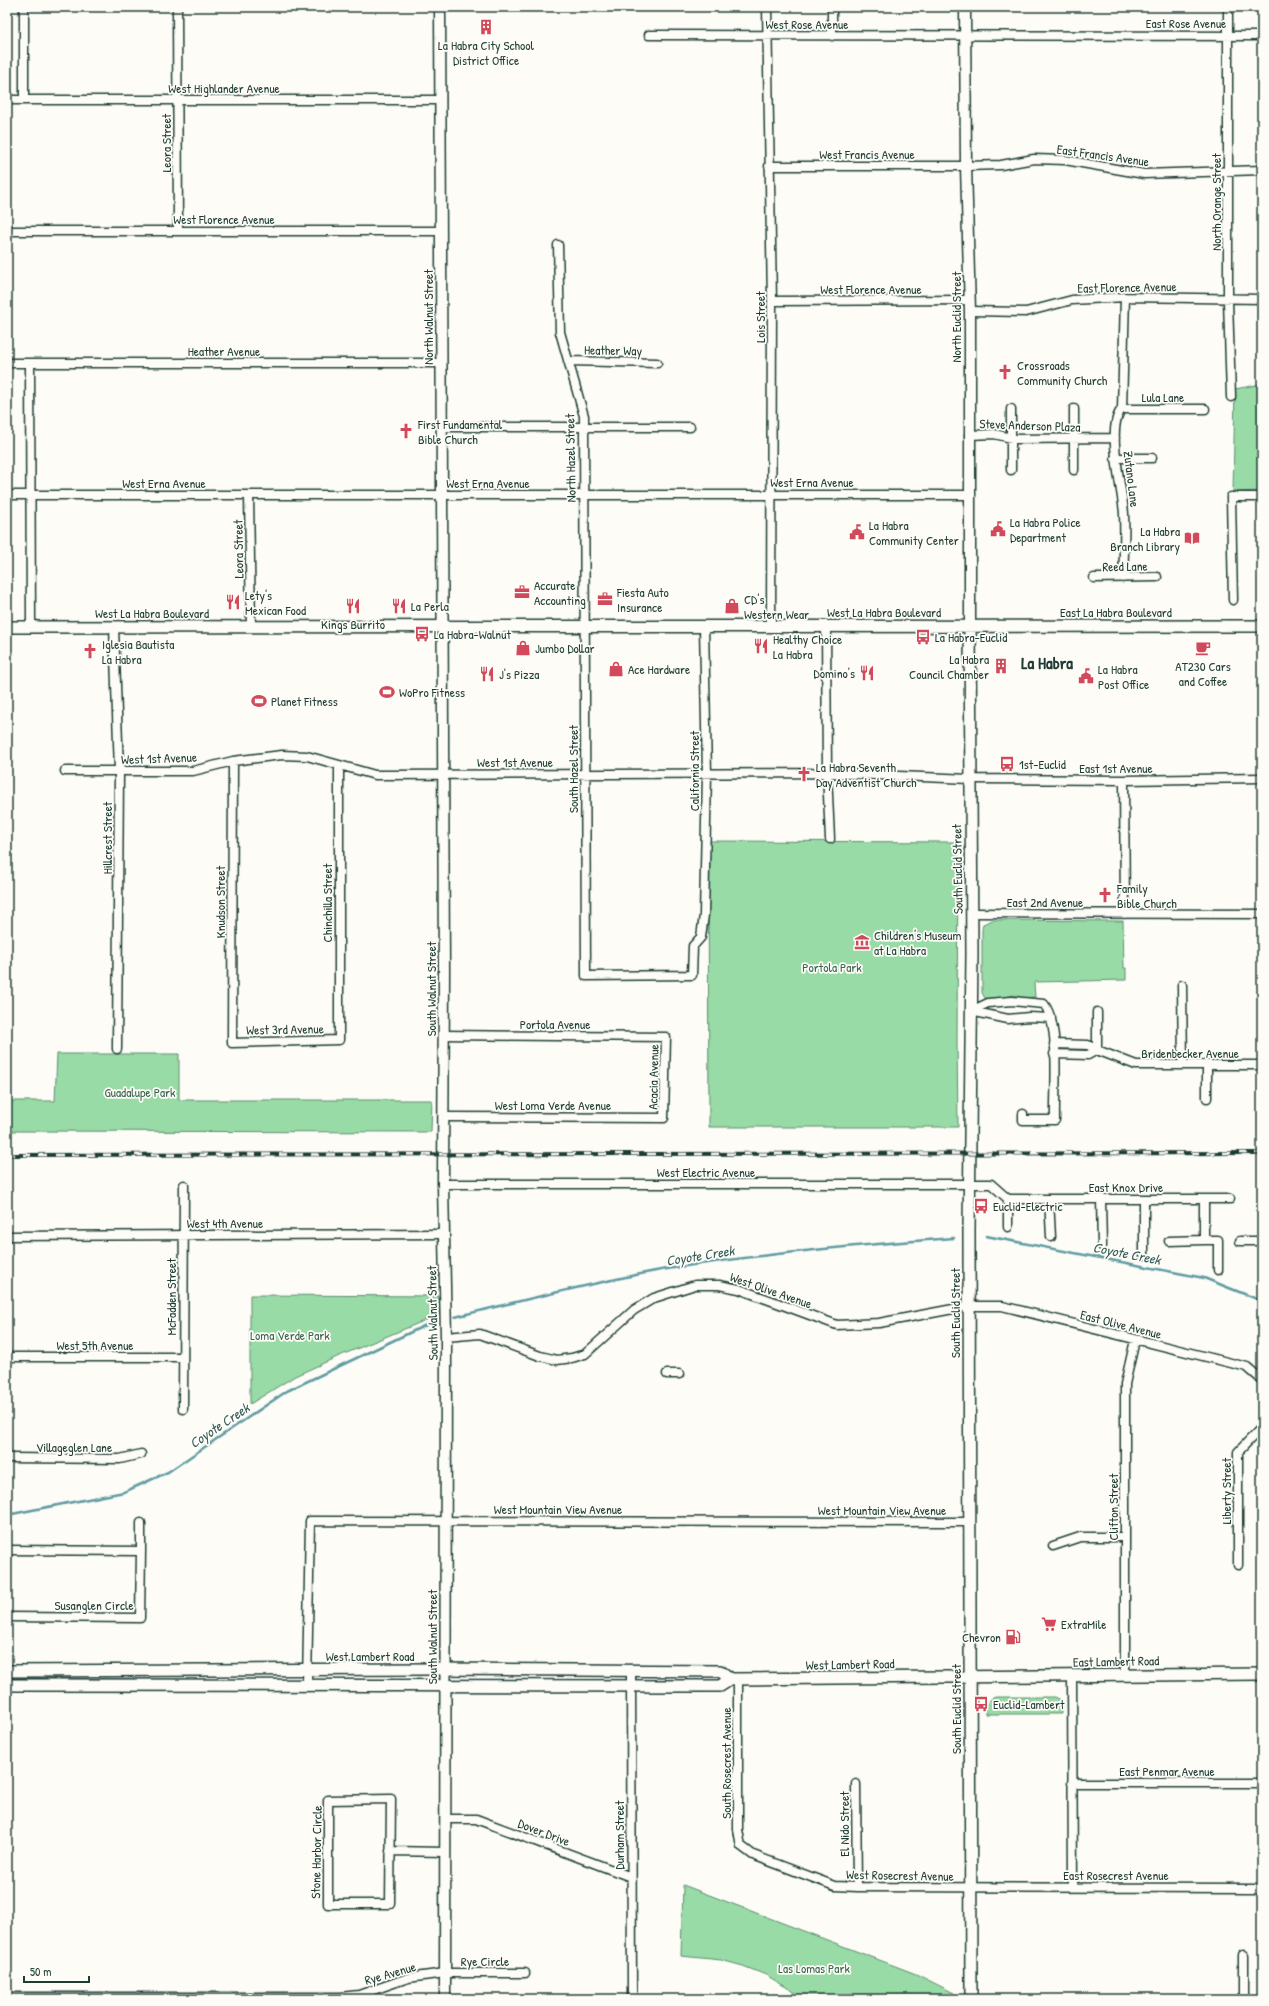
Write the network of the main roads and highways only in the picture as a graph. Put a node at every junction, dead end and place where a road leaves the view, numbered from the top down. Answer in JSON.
{"nodes":[{"id":1,"x":970,"y":626,"type":"junction"},
{"id":2,"x":1262,"y":626,"type":"edge"},
{"id":3,"x":7,"y":627,"type":"edge"},
{"id":4,"x":7,"y":1671,"type":"edge"},
{"id":5,"x":1262,"y":1674,"type":"edge"},
{"id":6,"x":970,"y":1677,"type":"junction"},
{"id":7,"x":734,"y":1679,"type":"junction"},
{"id":8,"x":7,"y":1685,"type":"edge"},
{"id":9,"x":971,"y":1999,"type":"edge"}],
"edges":[{"from":1,"to":2,"type":"main road","name":"East La Habra Boulevard"},
{"from":1,"to":3,"type":"main road","name":"West La Habra Boulevard"},
{"from":1,"to":6,"type":"main road","name":"South Euclid Street"},
{"from":4,"to":7,"type":"main road","name":"West Lambert Road"},
{"from":5,"to":6,"type":"main road","name":"East Lambert Road"},
{"from":6,"to":7,"type":"main road","name":"West Lambert Road"},
{"from":6,"to":9,"type":"main road","name":"South Euclid Street"},
{"from":7,"to":8,"type":"main road","name":"West Lambert Road"}]}
